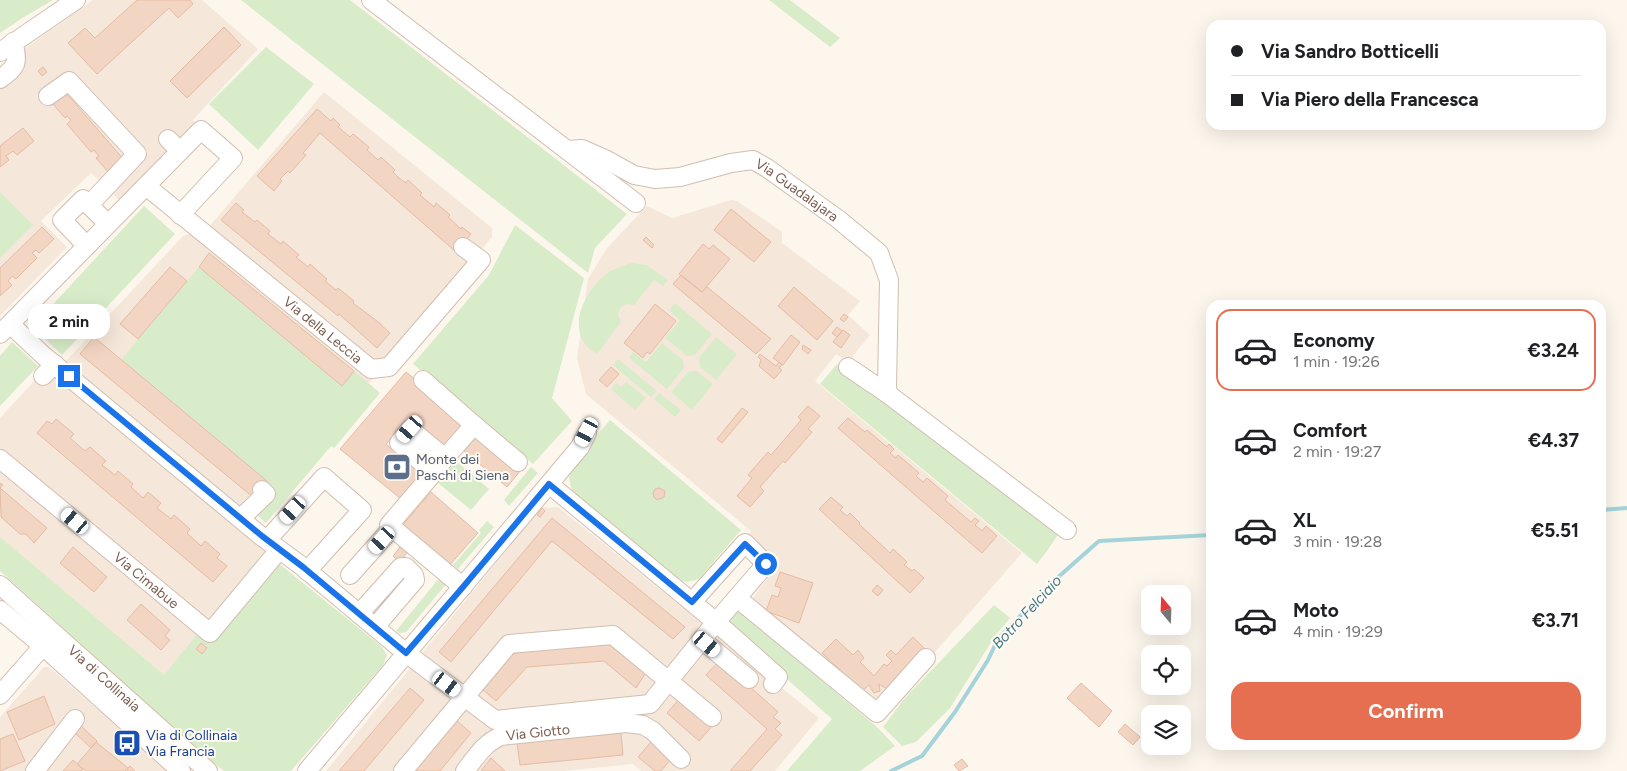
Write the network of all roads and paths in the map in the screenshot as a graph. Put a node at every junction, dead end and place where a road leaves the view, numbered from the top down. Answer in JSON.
{"nodes":[{"id":1,"x":76,"y":0,"type":"edge"},
{"id":2,"x":371,"y":0,"type":"edge"},
{"id":3,"x":7,"y":47,"type":"edge"},
{"id":4,"x":0,"y":79,"type":"edge"},
{"id":5,"x":48,"y":96,"type":"dead end"},
{"id":6,"x":567,"y":150,"type":"junction"},
{"id":7,"x":146,"y":186,"type":"junction"},
{"id":8,"x":636,"y":203,"type":"dead end"},
{"id":9,"x":89,"y":205,"type":"junction"},
{"id":10,"x":180,"y":214,"type":"junction"},
{"id":11,"x":108,"y":224,"type":"junction"},
{"id":12,"x":88,"y":246,"type":"junction"},
{"id":13,"x":462,"y":247,"type":"dead end"},
{"id":14,"x":5,"y":329,"type":"edge"},
{"id":15,"x":848,"y":366,"type":"dead end"},
{"id":16,"x":423,"y":380,"type":"dead end"},
{"id":17,"x":888,"y":394,"type":"junction"},
{"id":18,"x":474,"y":425,"type":"junction"},
{"id":19,"x":583,"y":444,"type":"dead end"},
{"id":20,"x":445,"y":458,"type":"junction"},
{"id":21,"x":0,"y":459,"type":"edge"},
{"id":22,"x":518,"y":462,"type":"dead end"},
{"id":23,"x":434,"y":473,"type":"junction"},
{"id":24,"x":549,"y":484,"type":"junction"},
{"id":25,"x":262,"y":490,"type":"dead end"},
{"id":26,"x":241,"y":518,"type":"junction"},
{"id":27,"x":392,"y":528,"type":"junction"},
{"id":28,"x":1067,"y":530,"type":"dead end"},
{"id":29,"x":265,"y":543,"type":"junction"},
{"id":30,"x":307,"y":571,"type":"junction"},
{"id":31,"x":350,"y":575,"type":"dead end"},
{"id":32,"x":0,"y":585,"type":"edge"},
{"id":33,"x":463,"y":587,"type":"junction"},
{"id":34,"x":737,"y":598,"type":"junction"},
{"id":35,"x":692,"y":602,"type":"junction"},
{"id":36,"x":1,"y":613,"type":"edge"},
{"id":37,"x":359,"y":614,"type":"junction"},
{"id":38,"x":716,"y":622,"type":"junction"},
{"id":39,"x":375,"y":627,"type":"junction"},
{"id":40,"x":702,"y":640,"type":"junction"},
{"id":41,"x":43,"y":646,"type":"junction"},
{"id":42,"x":406,"y":653,"type":"junction"},
{"id":43,"x":926,"y":658,"type":"dead end"},
{"id":44,"x":749,"y":678,"type":"dead end"},
{"id":45,"x":669,"y":680,"type":"junction"},
{"id":46,"x":778,"y":681,"type":"dead end"},
{"id":47,"x":0,"y":695,"type":"edge"},
{"id":48,"x":465,"y":697,"type":"junction"},
{"id":49,"x":625,"y":715,"type":"junction"},
{"id":50,"x":712,"y":717,"type":"dead end"},
{"id":51,"x":75,"y":719,"type":"dead end"},
{"id":52,"x":513,"y":726,"type":"junction"},
{"id":53,"x":681,"y":759,"type":"dead end"},
{"id":54,"x":35,"y":771,"type":"edge"},
{"id":55,"x":181,"y":771,"type":"edge"},
{"id":56,"x":208,"y":771,"type":"edge"},
{"id":57,"x":307,"y":771,"type":"edge"},
{"id":58,"x":403,"y":771,"type":"edge"},
{"id":59,"x":465,"y":771,"type":"edge"}],
"edges":[{"from":1,"to":3,"type":"street"},
{"from":2,"to":6,"type":"street"},
{"from":3,"to":4,"type":"street"},
{"from":5,"to":9,"type":"street"},
{"from":6,"to":8,"type":"street"},
{"from":6,"to":17,"type":"street","name":"Via Guadalajara"},
{"from":7,"to":10,"type":"street","name":"Via della Leccia"},
{"from":7,"to":10,"type":"street"},
{"from":7,"to":11,"type":"street"},
{"from":9,"to":11,"type":"street"},
{"from":9,"to":12,"type":"street"},
{"from":10,"to":13,"type":"street","name":"Via della Leccia"},
{"from":11,"to":12,"type":"street"},
{"from":12,"to":14,"type":"street"},
{"from":14,"to":26,"type":"street","name":"Via Giotto"},
{"from":15,"to":17,"type":"street"},
{"from":16,"to":18,"type":"street"},
{"from":17,"to":28,"type":"street"},
{"from":18,"to":20,"type":"street"},
{"from":18,"to":22,"type":"street"},
{"from":19,"to":24,"type":"street"},
{"from":20,"to":23,"type":"street"},
{"from":20,"to":23,"type":"street"},
{"from":21,"to":29,"type":"street","name":"Via Cimabue"},
{"from":23,"to":27,"type":"street"},
{"from":24,"to":33,"type":"street"},
{"from":24,"to":35,"type":"street"},
{"from":25,"to":26,"type":"street"},
{"from":26,"to":29,"type":"street","name":"Via Giotto"},
{"from":27,"to":31,"type":"street"},
{"from":27,"to":33,"type":"street"},
{"from":29,"to":30,"type":"street","name":"Via Giotto"},
{"from":29,"to":30,"type":"street"},
{"from":30,"to":37,"type":"street","name":"Via Giotto"},
{"from":32,"to":56,"type":"street","name":"Via di Collinaia"},
{"from":33,"to":42,"type":"street"},
{"from":34,"to":35,"type":"street","name":"Via Giotto"},
{"from":34,"to":38,"type":"street","name":"Via Giotto"},
{"from":34,"to":43,"type":"street"},
{"from":35,"to":38,"type":"street"},
{"from":36,"to":41,"type":"street","name":"Via di Collinaia"},
{"from":37,"to":39,"type":"street","name":"Via Giotto"},
{"from":37,"to":39,"type":"street"},
{"from":38,"to":40,"type":"street","name":"Via Giotto"},
{"from":38,"to":46,"type":"street"},
{"from":39,"to":42,"type":"street","name":"Via Giotto"},
{"from":40,"to":44,"type":"street"},
{"from":40,"to":45,"type":"street","name":"Via Giotto"},
{"from":41,"to":47,"type":"street"},
{"from":41,"to":55,"type":"street","name":"Via di Collinaia"},
{"from":42,"to":48,"type":"street","name":"Via Giotto"},
{"from":42,"to":57,"type":"street"},
{"from":45,"to":48,"type":"street"},
{"from":45,"to":49,"type":"street","name":"Via Giotto"},
{"from":45,"to":50,"type":"street"},
{"from":48,"to":52,"type":"street","name":"Via Giotto"},
{"from":48,"to":58,"type":"street"},
{"from":49,"to":52,"type":"street","name":"Via Giotto"},
{"from":49,"to":53,"type":"street","name":"Via Giotto"},
{"from":51,"to":54,"type":"street"},
{"from":52,"to":59,"type":"street","name":"Via Giotto"}]}
